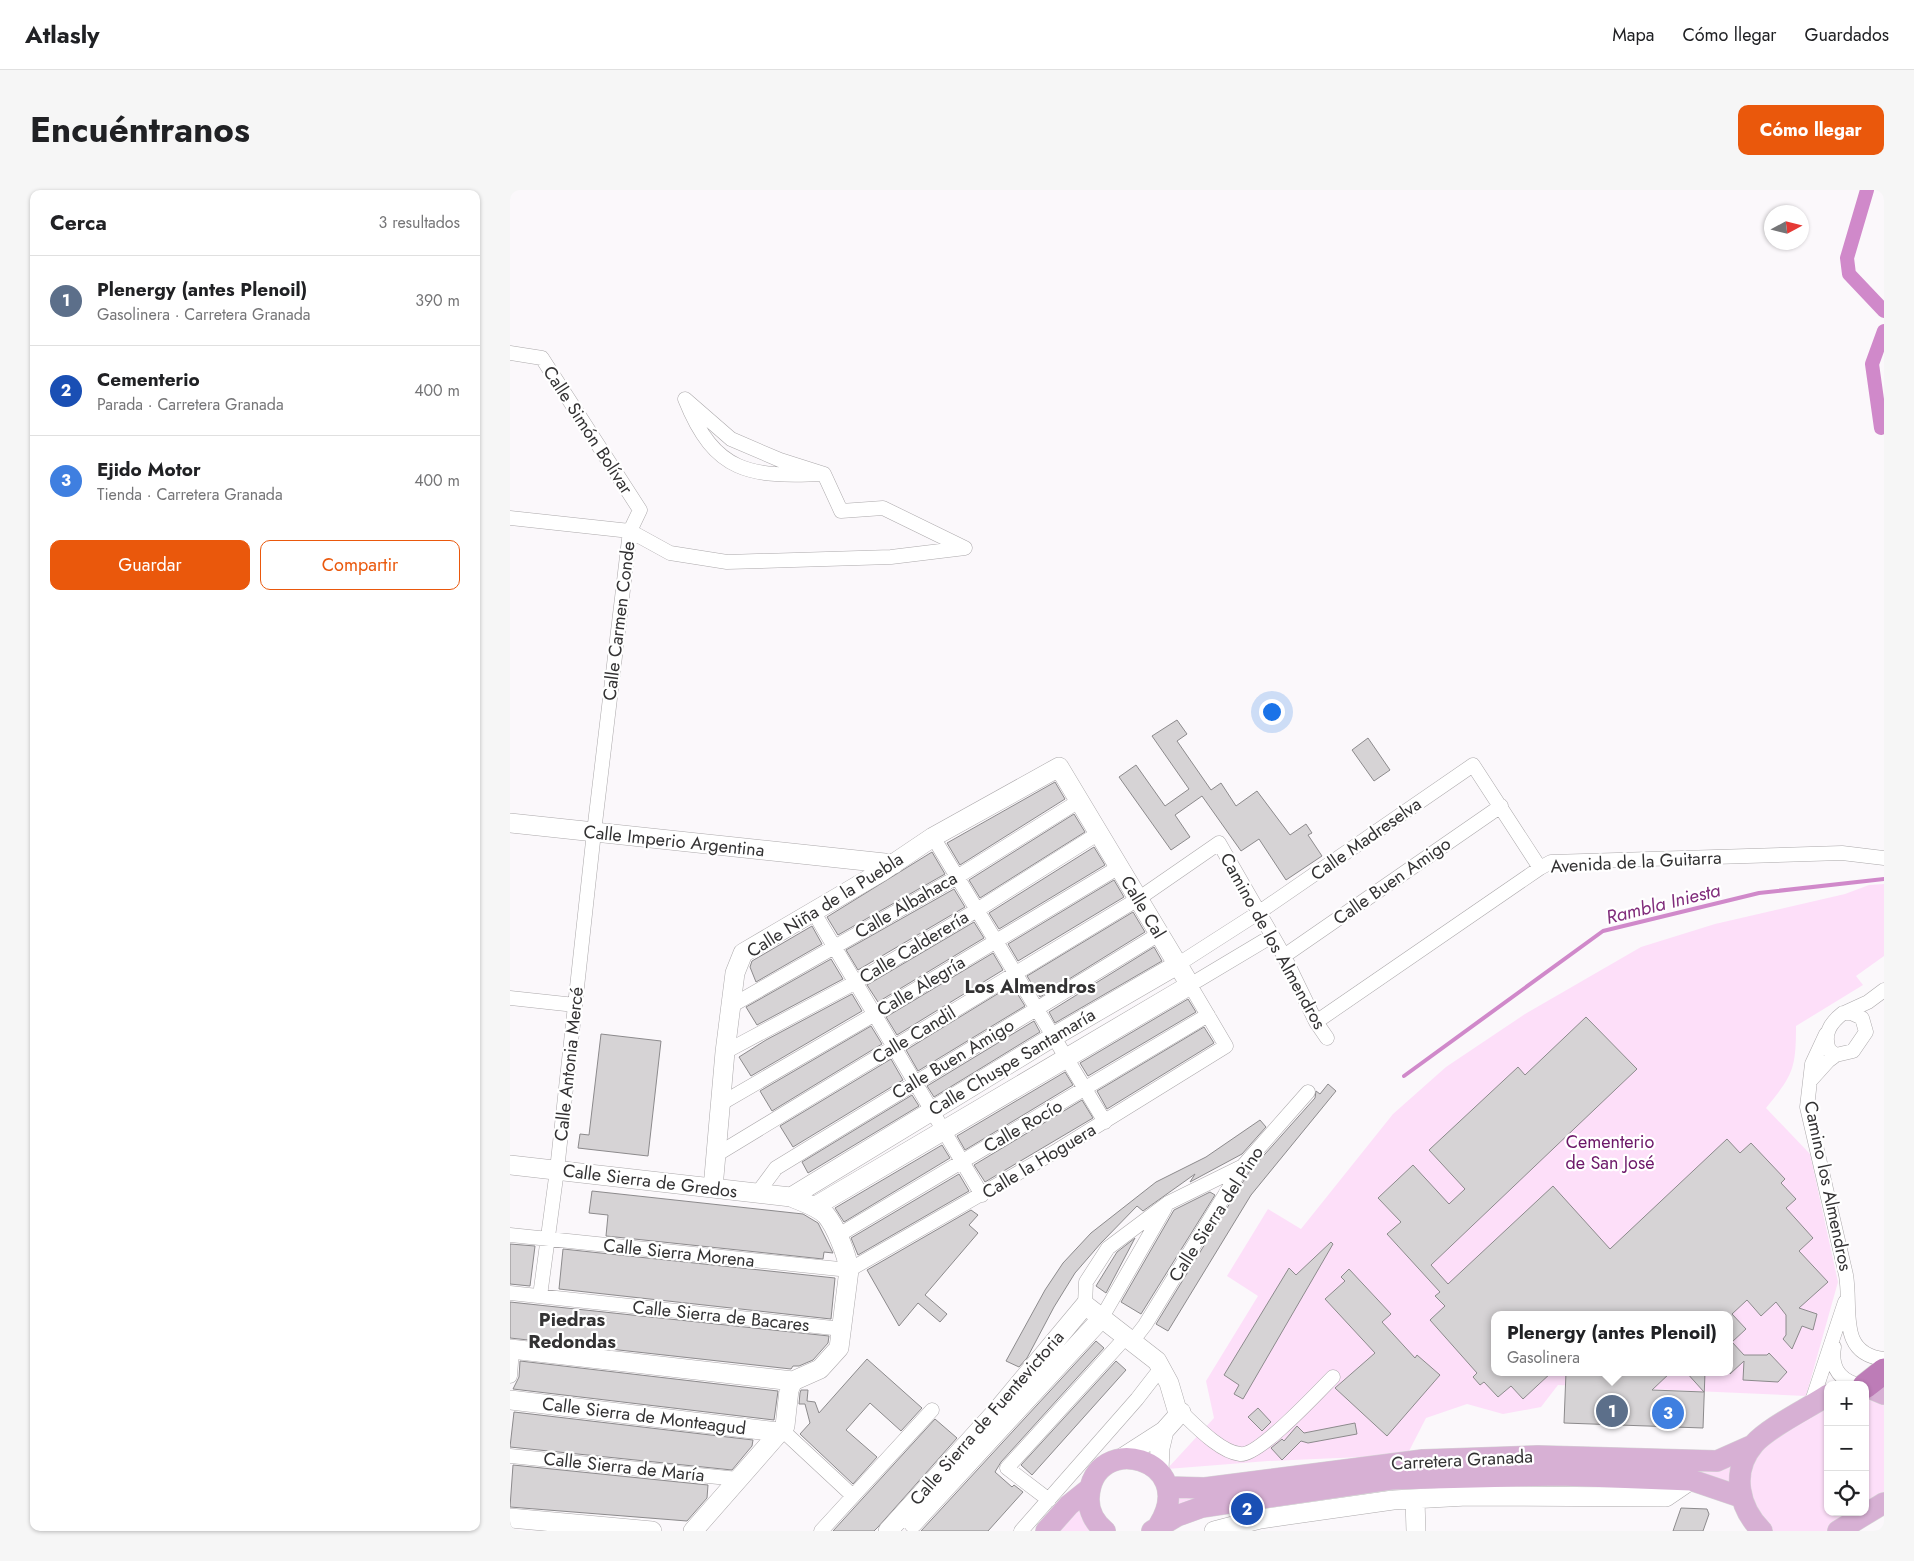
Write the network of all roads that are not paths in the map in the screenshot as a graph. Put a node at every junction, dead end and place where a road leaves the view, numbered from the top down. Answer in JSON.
{"nodes":[{"id":1,"x":510,"y":354,"type":"edge"},
{"id":2,"x":824,"y":474,"type":"junction"},
{"id":3,"x":510,"y":518,"type":"edge"},
{"id":4,"x":630,"y":531,"type":"junction"},
{"id":5,"x":1059,"y":767,"type":"joint"},
{"id":6,"x":1079,"y":801,"type":"junction"},
{"id":7,"x":1501,"y":806,"type":"junction"},
{"id":8,"x":510,"y":823,"type":"edge"},
{"id":9,"x":594,"y":832,"type":"junction"},
{"id":10,"x":1099,"y":833,"type":"junction"},
{"id":11,"x":933,"y":837,"type":"junction"},
{"id":12,"x":1219,"y":843,"type":"joint"},
{"id":13,"x":1884,"y":858,"type":"edge"},
{"id":14,"x":838,"y":859,"type":"junction"},
{"id":15,"x":894,"y":864,"type":"junction"},
{"id":16,"x":1119,"y":868,"type":"junction"},
{"id":17,"x":1540,"y":868,"type":"junction"},
{"id":18,"x":957,"y":877,"type":"junction"},
{"id":19,"x":852,"y":889,"type":"junction"},
{"id":20,"x":1138,"y":899,"type":"junction"},
{"id":21,"x":977,"y":910,"type":"junction"},
{"id":22,"x":813,"y":911,"type":"junction"},
{"id":23,"x":1258,"y":912,"type":"junction"},
{"id":24,"x":1159,"y":934,"type":"junction"},
{"id":25,"x":1272,"y":936,"type":"junction"},
{"id":26,"x":995,"y":941,"type":"junction"},
{"id":27,"x":834,"y":947,"type":"junction"},
{"id":28,"x":1284,"y":956,"type":"junction"},
{"id":29,"x":1178,"y":965,"type":"junction"},
{"id":30,"x":1015,"y":974,"type":"junction"},
{"id":31,"x":856,"y":982,"type":"junction"},
{"id":32,"x":1190,"y":985,"type":"junction"},
{"id":33,"x":1880,"y":993,"type":"edge"},
{"id":34,"x":510,"y":998,"type":"edge"},
{"id":35,"x":576,"y":1005,"type":"junction"},
{"id":36,"x":731,"y":1006,"type":"junction"},
{"id":37,"x":1036,"y":1008,"type":"junction"},
{"id":38,"x":1843,"y":1013,"type":"junction"},
{"id":39,"x":875,"y":1014,"type":"junction"},
{"id":40,"x":1208,"y":1015,"type":"junction"},
{"id":41,"x":1316,"y":1022,"type":"junction"},
{"id":42,"x":1865,"y":1025,"type":"junction"},
{"id":43,"x":1826,"y":1034,"type":"junction"},
{"id":44,"x":1053,"y":1036,"type":"junction"},
{"id":45,"x":1327,"y":1038,"type":"dead end"},
{"id":46,"x":894,"y":1046,"type":"junction"},
{"id":47,"x":1226,"y":1046,"type":"joint"},
{"id":48,"x":725,"y":1052,"type":"junction"},
{"id":49,"x":1836,"y":1055,"type":"junction"},
{"id":50,"x":1067,"y":1059,"type":"junction"},
{"id":51,"x":915,"y":1081,"type":"junction"},
{"id":52,"x":1810,"y":1081,"type":"junction"},
{"id":53,"x":1085,"y":1089,"type":"junction"},
{"id":54,"x":1308,"y":1092,"type":"dead end"},
{"id":55,"x":722,"y":1103,"type":"junction"},
{"id":56,"x":932,"y":1110,"type":"junction"},
{"id":57,"x":1105,"y":1122,"type":"junction"},
{"id":58,"x":944,"y":1130,"type":"junction"},
{"id":59,"x":716,"y":1155,"type":"junction"},
{"id":60,"x":962,"y":1161,"type":"junction"},
{"id":61,"x":510,"y":1165,"type":"edge"},
{"id":62,"x":1242,"y":1167,"type":"junction"},
{"id":63,"x":557,"y":1170,"type":"junction"},
{"id":64,"x":712,"y":1188,"type":"junction"},
{"id":65,"x":762,"y":1194,"type":"junction"},
{"id":66,"x":982,"y":1195,"type":"junction"},
{"id":67,"x":791,"y":1197,"type":"junction"},
{"id":68,"x":1168,"y":1203,"type":"junction"},
{"id":69,"x":814,"y":1207,"type":"junction"},
{"id":70,"x":510,"y":1235,"type":"edge"},
{"id":71,"x":837,"y":1236,"type":"junction"},
{"id":72,"x":546,"y":1239,"type":"junction"},
{"id":73,"x":849,"y":1270,"type":"junction"},
{"id":74,"x":1849,"y":1291,"type":"junction"},
{"id":75,"x":510,"y":1293,"type":"edge"},
{"id":76,"x":540,"y":1296,"type":"junction"},
{"id":77,"x":1085,"y":1305,"type":"junction"},
{"id":78,"x":1101,"y":1320,"type":"junction"},
{"id":79,"x":1836,"y":1326,"type":"junction"},
{"id":80,"x":842,"y":1329,"type":"junction"},
{"id":81,"x":1128,"y":1341,"type":"junction"},
{"id":82,"x":511,"y":1349,"type":"edge"},
{"id":83,"x":1884,"y":1359,"type":"edge"},
{"id":84,"x":1161,"y":1368,"type":"junction"},
{"id":85,"x":1884,"y":1371,"type":"edge"},
{"id":86,"x":510,"y":1376,"type":"edge"},
{"id":87,"x":1333,"y":1377,"type":"dead end"},
{"id":88,"x":793,"y":1381,"type":"junction"},
{"id":89,"x":1848,"y":1381,"type":"edge"},
{"id":90,"x":1867,"y":1381,"type":"edge"},
{"id":91,"x":1869,"y":1388,"type":"edge"},
{"id":92,"x":1884,"y":1394,"type":"edge"},
{"id":93,"x":1824,"y":1398,"type":"edge"},
{"id":94,"x":510,"y":1400,"type":"edge"},
{"id":95,"x":1810,"y":1407,"type":"junction"},
{"id":96,"x":932,"y":1410,"type":"dead end"},
{"id":97,"x":1181,"y":1412,"type":"junction"},
{"id":98,"x":780,"y":1430,"type":"junction"},
{"id":99,"x":1164,"y":1431,"type":"junction"},
{"id":100,"x":1753,"y":1445,"type":"junction"},
{"id":101,"x":510,"y":1456,"type":"edge"},
{"id":102,"x":1122,"y":1458,"type":"junction"},
{"id":103,"x":738,"y":1479,"type":"junction"},
{"id":104,"x":1163,"y":1479,"type":"junction"},
{"id":105,"x":1691,"y":1480,"type":"junction"},
{"id":106,"x":1089,"y":1489,"type":"junction"},
{"id":107,"x":854,"y":1496,"type":"junction"},
{"id":108,"x":1741,"y":1497,"type":"junction"},
{"id":109,"x":1049,"y":1500,"type":"junction"},
{"id":110,"x":1415,"y":1500,"type":"junction"},
{"id":111,"x":1884,"y":1503,"type":"edge"},
{"id":112,"x":510,"y":1518,"type":"edge"},
{"id":113,"x":1262,"y":1525,"type":"edge"},
{"id":114,"x":1156,"y":1528,"type":"edge"},
{"id":115,"x":652,"y":1531,"type":"edge"},
{"id":116,"x":693,"y":1531,"type":"edge"},
{"id":117,"x":821,"y":1531,"type":"edge"},
{"id":118,"x":888,"y":1531,"type":"edge"},
{"id":119,"x":905,"y":1531,"type":"edge"},
{"id":120,"x":1021,"y":1531,"type":"edge"},
{"id":121,"x":1046,"y":1531,"type":"edge"},
{"id":122,"x":1105,"y":1531,"type":"edge"},
{"id":123,"x":1214,"y":1531,"type":"edge"},
{"id":124,"x":1416,"y":1531,"type":"edge"},
{"id":125,"x":1762,"y":1531,"type":"edge"},
{"id":126,"x":1838,"y":1531,"type":"edge"}],
"edges":[{"from":1,"to":4,"type":"street","name":"Calle Simón Bolívar"},
{"from":2,"to":2,"type":"street"},
{"from":2,"to":4,"type":"street"},
{"from":3,"to":4,"type":"street","name":"Calle Carmen Conde"},
{"from":4,"to":9,"type":"street","name":"Calle Carmen Conde"},
{"from":5,"to":6,"type":"street","name":"Calle Cal"},
{"from":5,"to":11,"type":"street","name":"Calle Niña de la Puebla"},
{"from":6,"to":10,"type":"street","name":"Calle Cal"},
{"from":6,"to":18,"type":"street","name":"Calle Albahaca"},
{"from":7,"to":17,"type":"street"},
{"from":7,"to":23,"type":"street","name":"Calle Madreselva"},
{"from":7,"to":28,"type":"street","name":"Calle Buen Amigo"},
{"from":8,"to":9,"type":"street","name":"Calle Imperio Argentina"},
{"from":9,"to":14,"type":"street","name":"Calle Imperio Argentina"},
{"from":9,"to":35,"type":"street","name":"Calle Antonia Mercé"},
{"from":10,"to":16,"type":"street","name":"Calle Cal"},
{"from":10,"to":21,"type":"street","name":"Calle Calderería"},
{"from":11,"to":15,"type":"street","name":"Calle Niña de la Puebla"},
{"from":11,"to":18,"type":"street"},
{"from":12,"to":20,"type":"street","name":"Calle Candil"},
{"from":12,"to":23,"type":"street","name":"Camino de los Almendros"},
{"from":13,"to":17,"type":"street","name":"Avenida de la Guitarra"},
{"from":14,"to":15,"type":"street","name":"Calle Imperio Argentina"},
{"from":14,"to":19,"type":"street"},
{"from":15,"to":19,"type":"street","name":"Calle Niña de la Puebla"},
{"from":16,"to":20,"type":"street","name":"Calle Cal"},
{"from":16,"to":26,"type":"street","name":"Calle Alegría"},
{"from":17,"to":41,"type":"street","name":"Avenida de la Guitarra"},
{"from":18,"to":21,"type":"street"},
{"from":18,"to":27,"type":"street","name":"Calle Albahaca"},
{"from":19,"to":22,"type":"street","name":"Calle Niña de la Puebla"},
{"from":20,"to":24,"type":"street","name":"Calle Cal"},
{"from":20,"to":30,"type":"street","name":"Calle Candil"},
{"from":21,"to":26,"type":"street"},
{"from":21,"to":31,"type":"street","name":"Calle Calderería"},
{"from":22,"to":27,"type":"street"},
{"from":22,"to":36,"type":"street","name":"Calle Niña de la Puebla"},
{"from":23,"to":25,"type":"street","name":"Camino de los Almendros"},
{"from":23,"to":29,"type":"street","name":"Calle Chuspe Santamaría"},
{"from":24,"to":29,"type":"street","name":"Calle Cal"},
{"from":24,"to":37,"type":"street","name":"Calle Buen Amigo"},
{"from":25,"to":28,"type":"street","name":"Camino de los Almendros"},
{"from":25,"to":32,"type":"street","name":"Calle Chuspe Santamaría"},
{"from":26,"to":30,"type":"street"},
{"from":26,"to":39,"type":"street","name":"Calle Alegría"},
{"from":27,"to":31,"type":"street"},
{"from":27,"to":36,"type":"street","name":"Calle Albahaca"},
{"from":28,"to":41,"type":"street","name":"Camino de los Almendros"},
{"from":29,"to":32,"type":"street","name":"Calle Cal"},
{"from":29,"to":44,"type":"street","name":"Calle Chuspe Santamaría"},
{"from":30,"to":37,"type":"street"},
{"from":30,"to":46,"type":"street","name":"Calle Candil"},
{"from":31,"to":39,"type":"street"},
{"from":31,"to":48,"type":"street","name":"Calle Calderería"},
{"from":32,"to":40,"type":"street","name":"Calle Cal"},
{"from":32,"to":50,"type":"street","name":"Calle Chuspe Santamaría"},
{"from":33,"to":38,"type":"street"},
{"from":33,"to":42,"type":"street"},
{"from":34,"to":35,"type":"street"},
{"from":35,"to":63,"type":"street","name":"Calle Antonia Mercé"},
{"from":36,"to":48,"type":"street","name":"Calle Niña de la Puebla"},
{"from":37,"to":44,"type":"street"},
{"from":37,"to":51,"type":"street","name":"Calle Buen Amigo"},
{"from":38,"to":42,"type":"street"},
{"from":38,"to":43,"type":"street"},
{"from":39,"to":46,"type":"street"},
{"from":39,"to":55,"type":"street","name":"Calle Alegría"},
{"from":40,"to":47,"type":"street","name":"Calle Cal"},
{"from":40,"to":53,"type":"street","name":"Calle Rocío"},
{"from":41,"to":45,"type":"street","name":"Camino de los Almendros"},
{"from":42,"to":49,"type":"street"},
{"from":43,"to":49,"type":"street"},
{"from":43,"to":52,"type":"street","name":"Camino los Almendros"},
{"from":44,"to":50,"type":"street"},
{"from":44,"to":56,"type":"street","name":"Calle Chuspe Santamaría"},
{"from":46,"to":51,"type":"street"},
{"from":46,"to":59,"type":"street","name":"Calle Candil"},
{"from":47,"to":57,"type":"street","name":"Calle la Hoguera"},
{"from":48,"to":55,"type":"street","name":"Calle Niña de la Puebla"},
{"from":49,"to":52,"type":"street","name":"Camino los Almendros"},
{"from":50,"to":53,"type":"street"},
{"from":50,"to":58,"type":"street","name":"Calle Chuspe Santamaría"},
{"from":51,"to":56,"type":"street"},
{"from":51,"to":65,"type":"street","name":"Calle Buen Amigo"},
{"from":52,"to":74,"type":"street","name":"Camino los Almendros"},
{"from":53,"to":57,"type":"street"},
{"from":53,"to":60,"type":"street","name":"Calle Rocío"},
{"from":54,"to":62,"type":"street","name":"Calle Sierra del Pino"},
{"from":55,"to":59,"type":"street","name":"Calle Niña de la Puebla"},
{"from":56,"to":58,"type":"street"},
{"from":56,"to":67,"type":"street","name":"Calle Chuspe Santamaría"},
{"from":57,"to":66,"type":"street","name":"Calle la Hoguera"},
{"from":58,"to":60,"type":"street"},
{"from":58,"to":69,"type":"street","name":"Calle Chuspe Santamaría"},
{"from":59,"to":64,"type":"street","name":"Calle Niña de la Puebla"},
{"from":60,"to":66,"type":"street"},
{"from":60,"to":71,"type":"street","name":"Calle Rocío"},
{"from":61,"to":63,"type":"street","name":"Calle Sierra de Gredos"},
{"from":62,"to":68,"type":"street"},
{"from":62,"to":81,"type":"street","name":"Calle Sierra del Pino"},
{"from":63,"to":64,"type":"street","name":"Calle Sierra de Gredos"},
{"from":63,"to":72,"type":"street","name":"Calle Antonia Mercé"},
{"from":64,"to":65,"type":"street","name":"Calle Sierra de Gredos"},
{"from":65,"to":67,"type":"street","name":"Calle Sierra de Gredos"},
{"from":66,"to":73,"type":"street","name":"Calle la Hoguera"},
{"from":67,"to":69,"type":"street","name":"Calle Sierra de Gredos"},
{"from":68,"to":77,"type":"street"},
{"from":68,"to":78,"type":"street"},
{"from":69,"to":71,"type":"street"},
{"from":70,"to":72,"type":"street","name":"Calle Sierra Morena"},
{"from":71,"to":73,"type":"street"},
{"from":72,"to":73,"type":"street","name":"Calle Sierra Morena"},
{"from":72,"to":76,"type":"street","name":"Calle Antonia Mercé"},
{"from":73,"to":80,"type":"street"},
{"from":74,"to":79,"type":"street","name":"Camino los Almendros"},
{"from":74,"to":83,"type":"street","name":"Camino los Almendros"},
{"from":75,"to":76,"type":"street","name":"Calle Sierra de Bacares"},
{"from":76,"to":80,"type":"street","name":"Calle Sierra de Bacares"},
{"from":77,"to":78,"type":"street"},
{"from":77,"to":118,"type":"street","name":"Calle Sierra de Fuentevictoria"},
{"from":78,"to":81,"type":"street"},
{"from":78,"to":119,"type":"street"},
{"from":79,"to":89,"type":"street","name":"Camino los Almendros"},
{"from":79,"to":95,"type":"street","name":"Camino los Almendros"},
{"from":80,"to":88,"type":"street"},
{"from":81,"to":84,"type":"street"},
{"from":81,"to":109,"type":"street","name":"Calle Sierra del Pino"},
{"from":82,"to":86,"type":"street"},
{"from":82,"to":88,"type":"street"},
{"from":84,"to":97,"type":"street"},
{"from":84,"to":109,"type":"street"},
{"from":85,"to":90,"type":"highway"},
{"from":87,"to":97,"type":"street"},
{"from":88,"to":98,"type":"street"},
{"from":91,"to":92,"type":"main road"},
{"from":93,"to":95,"type":"main road","name":"Carretera Granada"},
{"from":94,"to":98,"type":"street","name":"Calle Sierra de Monteagud"},
{"from":95,"to":100,"type":"main road","name":"Carretera Granada"},
{"from":96,"to":107,"type":"street"},
{"from":97,"to":99,"type":"street"},
{"from":98,"to":103,"type":"street"},
{"from":98,"to":107,"type":"street"},
{"from":99,"to":102,"type":"street"},
{"from":99,"to":104,"type":"street"},
{"from":100,"to":104,"type":"main road","name":"Carretera Granada"},
{"from":100,"to":108,"type":"main road"},
{"from":101,"to":103,"type":"street","name":"Calle Sierra de María"},
{"from":102,"to":104,"type":"main road","name":"Carretera Granada"},
{"from":102,"to":106,"type":"main road"},
{"from":103,"to":116,"type":"street"},
{"from":104,"to":114,"type":"main road","name":"Carretera Granada"},
{"from":105,"to":108,"type":"main road","name":"Carretera Granada"},
{"from":105,"to":110,"type":"street","name":"Carretera Granada"},
{"from":105,"to":114,"type":"main road","name":"Carretera Granada"},
{"from":106,"to":121,"type":"main road"},
{"from":106,"to":122,"type":"main road"},
{"from":107,"to":117,"type":"street"},
{"from":108,"to":125,"type":"main road"},
{"from":109,"to":120,"type":"street"},
{"from":110,"to":113,"type":"street","name":"Carretera Granada"},
{"from":110,"to":124,"type":"street"},
{"from":111,"to":126,"type":"main road"},
{"from":112,"to":115,"type":"street"},
{"from":113,"to":123,"type":"street","name":"Carretera Granada"}]}
